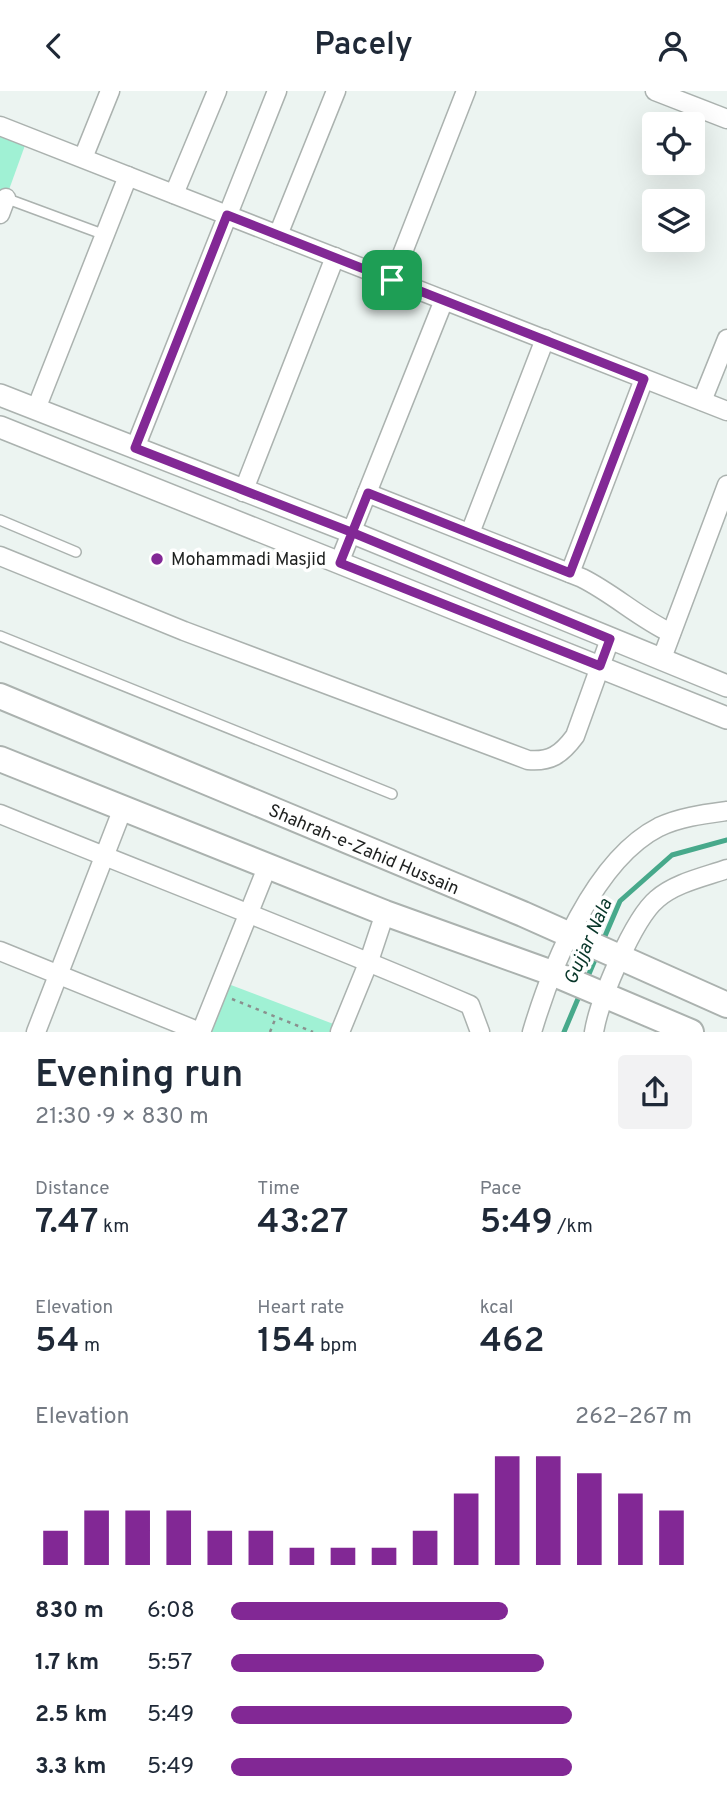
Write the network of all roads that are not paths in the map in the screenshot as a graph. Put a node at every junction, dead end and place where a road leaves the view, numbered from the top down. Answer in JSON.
{"nodes":[{"id":1,"x":110,"y":91,"type":"edge"},
{"id":2,"x":217,"y":91,"type":"edge"},
{"id":3,"x":277,"y":91,"type":"edge"},
{"id":4,"x":336,"y":91,"type":"edge"},
{"id":5,"x":466,"y":91,"type":"edge"},
{"id":6,"x":655,"y":91,"type":"edge"},
{"id":7,"x":702,"y":99,"type":"edge"},
{"id":8,"x":727,"y":119,"type":"edge"},
{"id":9,"x":0,"y":126,"type":"edge"},
{"id":10,"x":83,"y":158,"type":"junction"},
{"id":11,"x":128,"y":176,"type":"junction"},
{"id":12,"x":174,"y":194,"type":"junction"},
{"id":13,"x":2,"y":203,"type":"edge"},
{"id":14,"x":227,"y":215,"type":"junction"},
{"id":15,"x":105,"y":235,"type":"junction"},
{"id":16,"x":278,"y":235,"type":"junction"},
{"id":17,"x":335,"y":257,"type":"junction"},
{"id":18,"x":392,"y":280,"type":"junction"},
{"id":19,"x":444,"y":300,"type":"junction"},
{"id":20,"x":544,"y":339,"type":"junction"},
{"id":21,"x":727,"y":339,"type":"edge"},
{"id":22,"x":644,"y":379,"type":"junction"},
{"id":23,"x":0,"y":395,"type":"edge"},
{"id":24,"x":702,"y":401,"type":"junction"},
{"id":25,"x":36,"y":409,"type":"junction"},
{"id":26,"x":727,"y":411,"type":"edge"},
{"id":27,"x":0,"y":427,"type":"edge"},
{"id":28,"x":135,"y":448,"type":"junction"},
{"id":29,"x":727,"y":485,"type":"edge"},
{"id":30,"x":243,"y":492,"type":"junction"},
{"id":31,"x":368,"y":493,"type":"junction"},
{"id":32,"x":0,"y":520,"type":"edge"},
{"id":33,"x":351,"y":532,"type":"junction"},
{"id":34,"x":470,"y":533,"type":"junction"},
{"id":35,"x":76,"y":552,"type":"dead end"},
{"id":36,"x":0,"y":556,"type":"edge"},
{"id":37,"x":340,"y":563,"type":"junction"},
{"id":38,"x":570,"y":573,"type":"junction"},
{"id":39,"x":671,"y":633,"type":"junction"},
{"id":40,"x":0,"y":636,"type":"edge"},
{"id":41,"x":610,"y":639,"type":"junction"},
{"id":42,"x":662,"y":657,"type":"junction"},
{"id":43,"x":600,"y":666,"type":"junction"},
{"id":44,"x":727,"y":686,"type":"edge"},
{"id":45,"x":0,"y":696,"type":"edge"},
{"id":46,"x":727,"y":718,"type":"edge"},
{"id":47,"x":0,"y":759,"type":"edge"},
{"id":48,"x":392,"y":794,"type":"dead end"},
{"id":49,"x":123,"y":808,"type":"junction"},
{"id":50,"x":727,"y":811,"type":"edge"},
{"id":51,"x":0,"y":814,"type":"edge"},
{"id":52,"x":104,"y":857,"type":"junction"},
{"id":53,"x":268,"y":865,"type":"junction"},
{"id":54,"x":727,"y":869,"type":"edge"},
{"id":55,"x":385,"y":912,"type":"junction"},
{"id":56,"x":248,"y":915,"type":"junction"},
{"id":57,"x":572,"y":937,"type":"junction"},
{"id":58,"x":0,"y":951,"type":"edge"},
{"id":59,"x":615,"y":956,"type":"junction"},
{"id":60,"x":369,"y":961,"type":"junction"},
{"id":61,"x":58,"y":975,"type":"junction"},
{"id":62,"x":558,"y":975,"type":"junction"},
{"id":63,"x":599,"y":994,"type":"junction"},
{"id":64,"x":727,"y":1005,"type":"edge"},
{"id":65,"x":36,"y":1032,"type":"edge"},
{"id":66,"x":200,"y":1032,"type":"edge"},
{"id":67,"x":340,"y":1032,"type":"edge"},
{"id":68,"x":480,"y":1032,"type":"edge"},
{"id":69,"x":532,"y":1032,"type":"edge"},
{"id":70,"x":594,"y":1032,"type":"edge"},
{"id":71,"x":691,"y":1032,"type":"edge"}],
"edges":[{"from":1,"to":10,"type":"street"},
{"from":2,"to":12,"type":"street"},
{"from":3,"to":14,"type":"street"},
{"from":4,"to":16,"type":"street"},
{"from":5,"to":18,"type":"street"},
{"from":6,"to":7,"type":"street"},
{"from":7,"to":8,"type":"street"},
{"from":9,"to":10,"type":"street"},
{"from":10,"to":11,"type":"street"},
{"from":11,"to":12,"type":"street"},
{"from":11,"to":15,"type":"street"},
{"from":12,"to":14,"type":"street"},
{"from":13,"to":15,"type":"lane"},
{"from":14,"to":16,"type":"street"},
{"from":14,"to":28,"type":"street"},
{"from":15,"to":25,"type":"street"},
{"from":16,"to":17,"type":"street"},
{"from":17,"to":18,"type":"street"},
{"from":17,"to":30,"type":"street"},
{"from":18,"to":19,"type":"street"},
{"from":19,"to":20,"type":"street"},
{"from":19,"to":31,"type":"street"},
{"from":20,"to":22,"type":"street"},
{"from":20,"to":34,"type":"street"},
{"from":21,"to":24,"type":"street"},
{"from":22,"to":24,"type":"street"},
{"from":22,"to":38,"type":"street"},
{"from":23,"to":25,"type":"street"},
{"from":24,"to":26,"type":"street"},
{"from":25,"to":28,"type":"street"},
{"from":27,"to":37,"type":"street"},
{"from":28,"to":30,"type":"street"},
{"from":29,"to":39,"type":"street"},
{"from":30,"to":33,"type":"street"},
{"from":31,"to":33,"type":"street"},
{"from":31,"to":34,"type":"street"},
{"from":32,"to":35,"type":"lane"},
{"from":33,"to":37,"type":"street"},
{"from":33,"to":41,"type":"street"},
{"from":34,"to":38,"type":"street"},
{"from":36,"to":43,"type":"street"},
{"from":37,"to":43,"type":"street"},
{"from":38,"to":39,"type":"street"},
{"from":39,"to":42,"type":"street"},
{"from":40,"to":48,"type":"lane"},
{"from":41,"to":42,"type":"street"},
{"from":41,"to":43,"type":"street"},
{"from":42,"to":44,"type":"street"},
{"from":43,"to":46,"type":"street"},
{"from":45,"to":57,"type":"main road","name":"Shahrah-e-Zahid Hussain"},
{"from":47,"to":49,"type":"main road"},
{"from":49,"to":52,"type":"street"},
{"from":49,"to":53,"type":"main road"},
{"from":50,"to":57,"type":"street"},
{"from":51,"to":52,"type":"street"},
{"from":52,"to":56,"type":"street"},
{"from":52,"to":61,"type":"street"},
{"from":53,"to":55,"type":"main road"},
{"from":53,"to":56,"type":"street"},
{"from":54,"to":59,"type":"street"},
{"from":55,"to":60,"type":"street"},
{"from":55,"to":62,"type":"main road"},
{"from":56,"to":60,"type":"street"},
{"from":56,"to":66,"type":"street"},
{"from":57,"to":59,"type":"main road","name":"Shahrah-e-Zahid Hussain"},
{"from":57,"to":62,"type":"street"},
{"from":58,"to":61,"type":"street"},
{"from":59,"to":63,"type":"street"},
{"from":59,"to":64,"type":"main road","name":"Shahrah-e-Zahid Hussain"},
{"from":60,"to":67,"type":"street"},
{"from":60,"to":68,"type":"street"},
{"from":61,"to":65,"type":"street"},
{"from":61,"to":66,"type":"street"},
{"from":62,"to":63,"type":"main road"},
{"from":62,"to":69,"type":"street"},
{"from":63,"to":70,"type":"street"},
{"from":63,"to":71,"type":"main road"}]}
